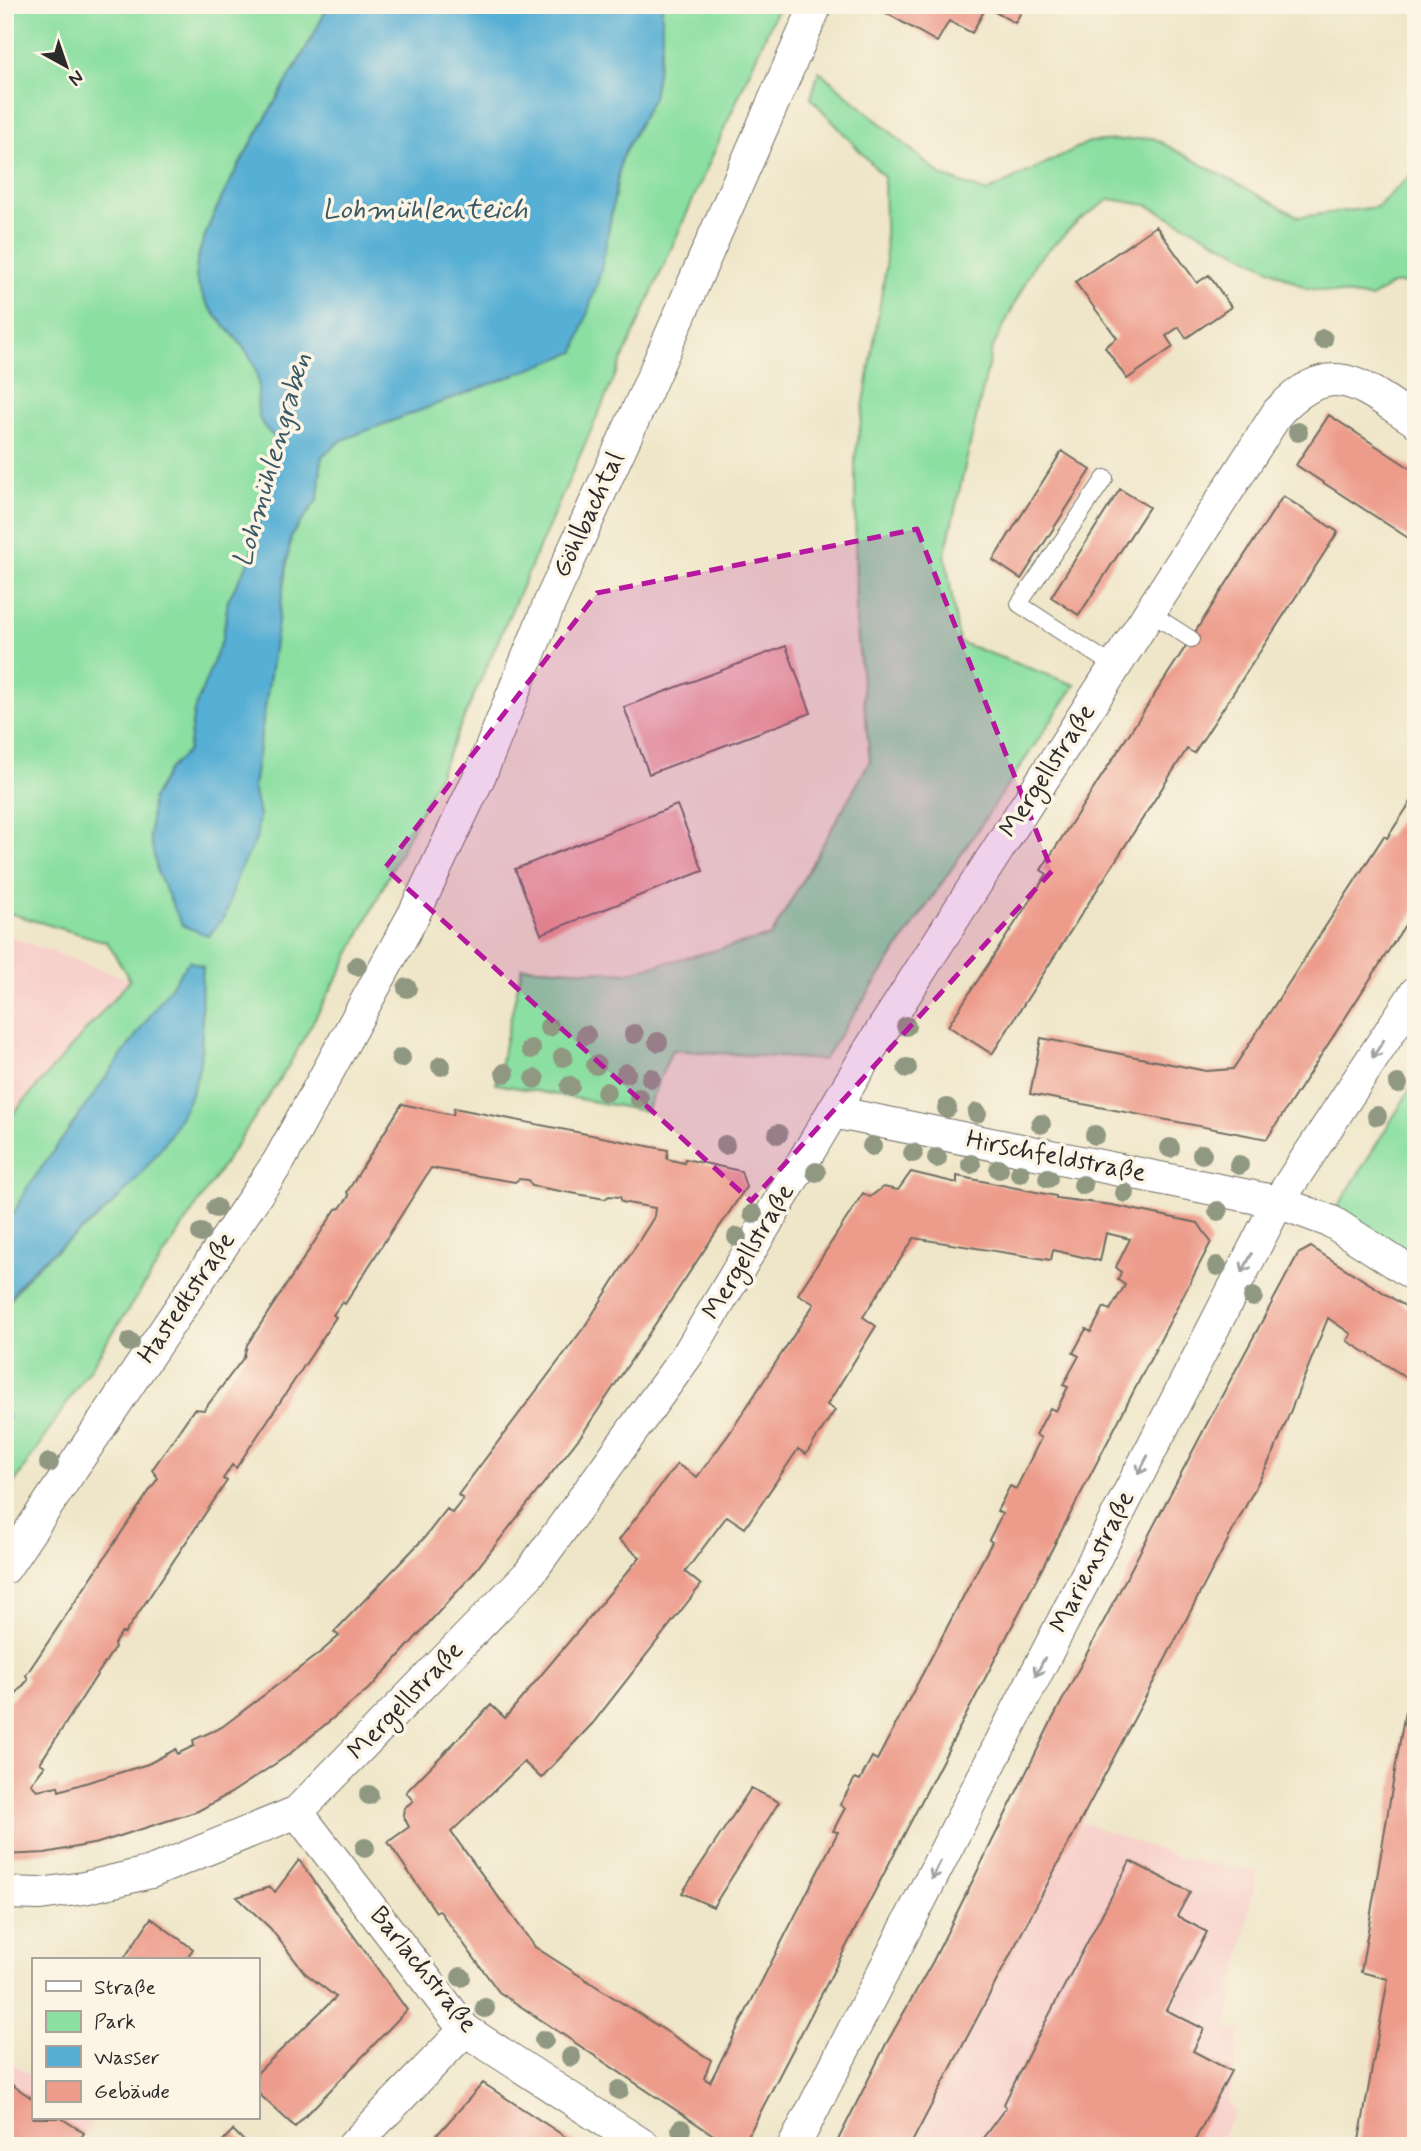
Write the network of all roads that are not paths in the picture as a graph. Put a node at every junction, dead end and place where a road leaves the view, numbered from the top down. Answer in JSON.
{"nodes":[{"id":1,"x":816,"y":5,"type":"edge"},
{"id":2,"x":1416,"y":421,"type":"edge"},
{"id":3,"x":1105,"y":478,"type":"dead end"},
{"id":4,"x":1149,"y":612,"type":"junction"},
{"id":5,"x":1191,"y":639,"type":"dead end"},
{"id":6,"x":1115,"y":667,"type":"junction"},
{"id":7,"x":1416,"y":992,"type":"edge"},
{"id":8,"x":354,"y":1020,"type":"joint"},
{"id":9,"x":833,"y":1112,"type":"junction"},
{"id":10,"x":1278,"y":1202,"type":"junction"},
{"id":11,"x":1416,"y":1276,"type":"edge"},
{"id":12,"x":5,"y":1568,"type":"edge"},
{"id":13,"x":298,"y":1812,"type":"junction"},
{"id":14,"x":5,"y":1893,"type":"edge"},
{"id":15,"x":465,"y":2030,"type":"junction"},
{"id":16,"x":354,"y":2146,"type":"edge"},
{"id":17,"x":644,"y":2146,"type":"edge"},
{"id":18,"x":794,"y":2146,"type":"edge"}],
"edges":[{"from":1,"to":8,"type":"street","name":"Göhlbachtal"},
{"from":2,"to":4,"type":"street","name":"Mergellstraße"},
{"from":3,"to":6,"type":"lane"},
{"from":4,"to":5,"type":"lane"},
{"from":4,"to":6,"type":"street","name":"Mergellstraße"},
{"from":6,"to":9,"type":"street","name":"Mergellstraße"},
{"from":7,"to":10,"type":"street","name":"Marienstraße","one_way":true},
{"from":8,"to":12,"type":"street","name":"Hastedtstraße"},
{"from":9,"to":10,"type":"street","name":"Hirschfeldstraße"},
{"from":9,"to":13,"type":"street","name":"Mergellstraße"},
{"from":10,"to":11,"type":"street","name":"Hirschfeldstraße"},
{"from":10,"to":18,"type":"street","name":"Marienstraße","one_way":true},
{"from":13,"to":14,"type":"street","name":"Mergellstraße"},
{"from":13,"to":15,"type":"street","name":"Barlachstraße"},
{"from":15,"to":16,"type":"street"},
{"from":15,"to":17,"type":"street","name":"Barlachstraße"}]}
